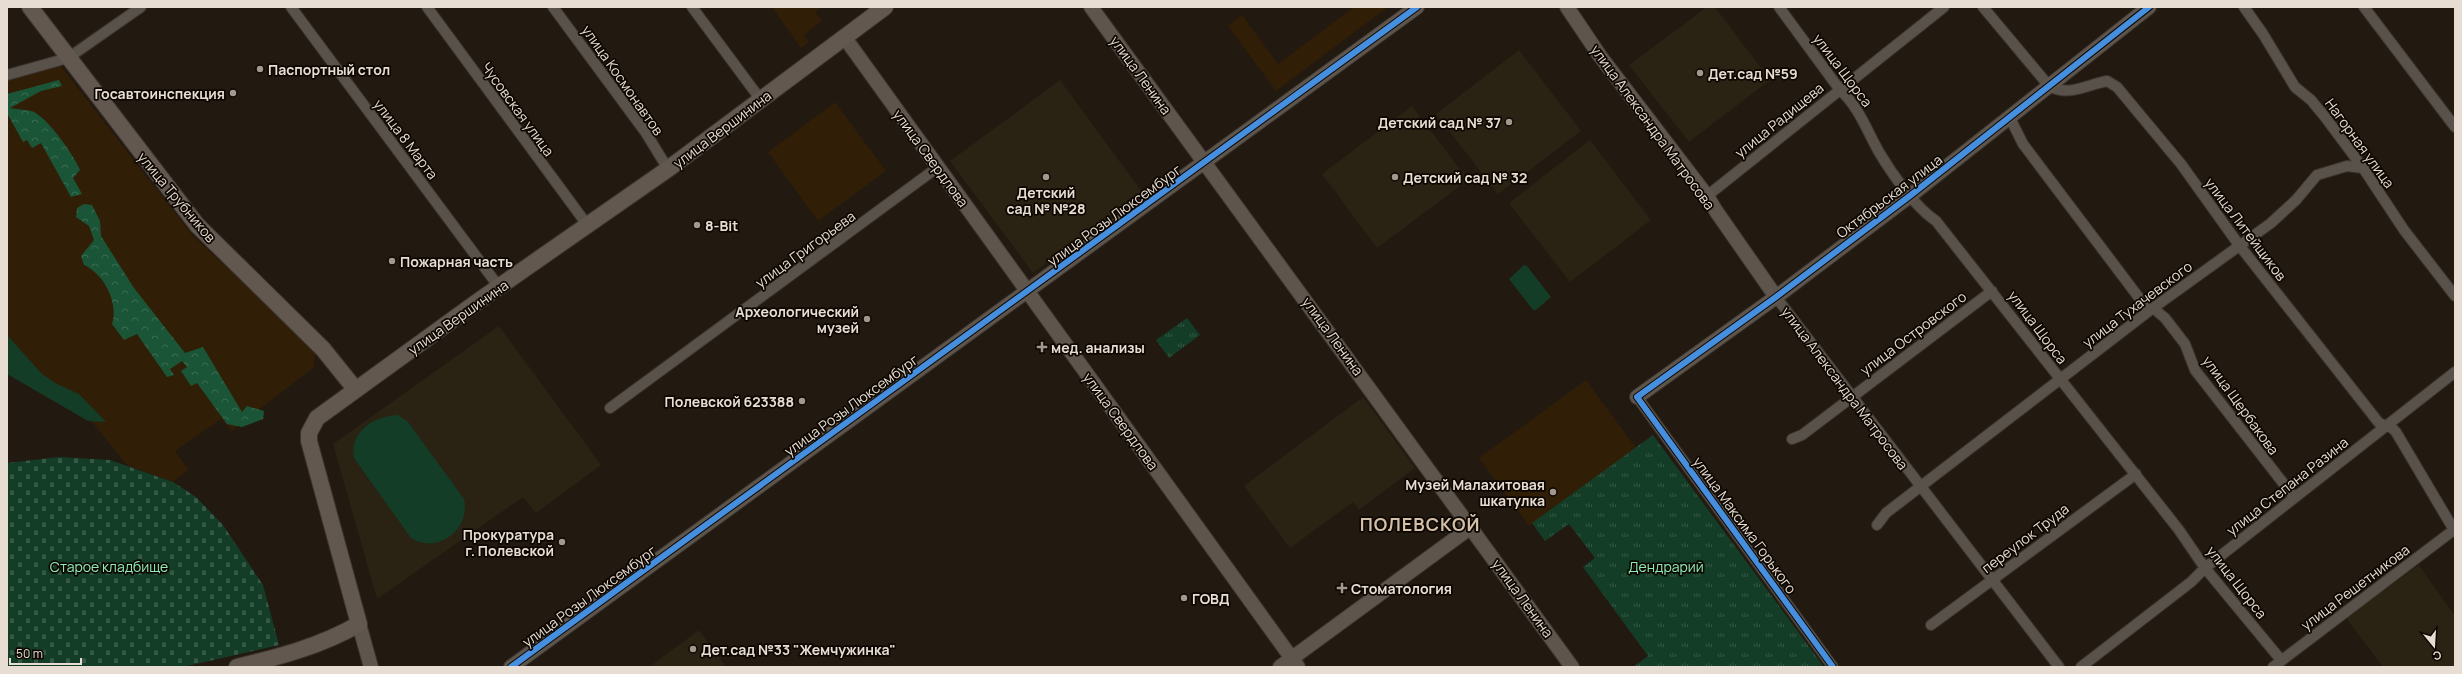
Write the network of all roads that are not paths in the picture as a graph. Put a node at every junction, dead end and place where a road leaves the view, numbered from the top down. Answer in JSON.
{"nodes":[{"id":1,"x":30,"y":7,"type":"edge"},
{"id":2,"x":141,"y":7,"type":"edge"},
{"id":3,"x":291,"y":7,"type":"edge"},
{"id":4,"x":427,"y":7,"type":"edge"},
{"id":5,"x":553,"y":7,"type":"edge"},
{"id":6,"x":692,"y":7,"type":"edge"},
{"id":7,"x":885,"y":7,"type":"edge"},
{"id":8,"x":1091,"y":7,"type":"edge"},
{"id":9,"x":1417,"y":7,"type":"edge"},
{"id":10,"x":1567,"y":7,"type":"edge"},
{"id":11,"x":1779,"y":7,"type":"edge"},
{"id":12,"x":1944,"y":7,"type":"edge"},
{"id":13,"x":1983,"y":7,"type":"edge"},
{"id":14,"x":2149,"y":7,"type":"edge"},
{"id":15,"x":2244,"y":7,"type":"edge"},
{"id":16,"x":2364,"y":7,"type":"edge"},
{"id":17,"x":845,"y":38,"type":"junction"},
{"id":18,"x":68,"y":58,"type":"junction"},
{"id":19,"x":7,"y":74,"type":"edge"},
{"id":20,"x":2049,"y":86,"type":"junction"},
{"id":21,"x":1840,"y":90,"type":"junction"},
{"id":22,"x":761,"y":100,"type":"junction"},
{"id":23,"x":2010,"y":118,"type":"junction"},
{"id":24,"x":2455,"y":127,"type":"edge"},
{"id":25,"x":1206,"y":163,"type":"junction"},
{"id":26,"x":938,"y":167,"type":"junction"},
{"id":27,"x":2363,"y":168,"type":"junction"},
{"id":28,"x":668,"y":169,"type":"junction"},
{"id":29,"x":1911,"y":195,"type":"junction"},
{"id":30,"x":1707,"y":196,"type":"junction"},
{"id":31,"x":588,"y":226,"type":"junction"},
{"id":32,"x":2240,"y":245,"type":"junction"},
{"id":33,"x":499,"y":287,"type":"junction"},
{"id":34,"x":1992,"y":291,"type":"junction"},
{"id":35,"x":1028,"y":292,"type":"junction"},
{"id":36,"x":2455,"y":296,"type":"edge"},
{"id":37,"x":1776,"y":297,"type":"junction"},
{"id":38,"x":2151,"y":310,"type":"junction"},
{"id":39,"x":2455,"y":372,"type":"edge"},
{"id":40,"x":2060,"y":380,"type":"junction"},
{"id":41,"x":356,"y":390,"type":"junction"},
{"id":42,"x":1637,"y":397,"type":"joint"},
{"id":43,"x":1853,"y":397,"type":"junction"},
{"id":44,"x":610,"y":408,"type":"dead end"},
{"id":45,"x":2386,"y":426,"type":"junction"},
{"id":46,"x":1792,"y":439,"type":"dead end"},
{"id":47,"x":2136,"y":474,"type":"junction"},
{"id":48,"x":1920,"y":487,"type":"junction"},
{"id":49,"x":2294,"y":497,"type":"junction"},
{"id":50,"x":1876,"y":525,"type":"dead end"},
{"id":51,"x":1471,"y":527,"type":"junction"},
{"id":52,"x":2455,"y":528,"type":"edge"},
{"id":53,"x":2205,"y":568,"type":"junction"},
{"id":54,"x":1992,"y":581,"type":"junction"},
{"id":55,"x":359,"y":624,"type":"junction"},
{"id":56,"x":1931,"y":625,"type":"dead end"},
{"id":57,"x":2281,"y":660,"type":"junction"},
{"id":58,"x":1295,"y":663,"type":"edge"},
{"id":59,"x":237,"y":667,"type":"edge"},
{"id":60,"x":371,"y":667,"type":"edge"},
{"id":61,"x":511,"y":667,"type":"edge"},
{"id":62,"x":1280,"y":667,"type":"edge"},
{"id":63,"x":1572,"y":667,"type":"edge"},
{"id":64,"x":1833,"y":667,"type":"edge"},
{"id":65,"x":2059,"y":667,"type":"edge"},
{"id":66,"x":2081,"y":667,"type":"edge"},
{"id":67,"x":2272,"y":667,"type":"edge"}],
"edges":[{"from":1,"to":18,"type":"main road","name":"улица Трубников"},
{"from":2,"to":18,"type":"street"},
{"from":3,"to":33,"type":"street","name":"улица 8 Марта"},
{"from":4,"to":31,"type":"street","name":"Чусовская улица"},
{"from":5,"to":28,"type":"street","name":"улица Космонавтов"},
{"from":6,"to":22,"type":"street"},
{"from":7,"to":17,"type":"main road","name":"улица Вершинина"},
{"from":8,"to":25,"type":"street","name":"улица Ленина"},
{"from":9,"to":25,"type":"street","name":"улица Розы Люксембург"},
{"from":10,"to":30,"type":"street","name":"улица Александра Матросова"},
{"from":11,"to":21,"type":"street","name":"улица Щорса"},
{"from":12,"to":21,"type":"street","name":"улица Радищева"},
{"from":13,"to":20,"type":"street"},
{"from":14,"to":20,"type":"street","name":"Октябрьская улица"},
{"from":15,"to":27,"type":"street","name":"Нагорная улица"},
{"from":16,"to":24,"type":"street"},
{"from":17,"to":22,"type":"main road","name":"улица Вершинина"},
{"from":17,"to":26,"type":"street","name":"улица Свердлова"},
{"from":18,"to":19,"type":"street"},
{"from":18,"to":41,"type":"main road","name":"улица Трубников"},
{"from":20,"to":23,"type":"street","name":"Октябрьская улица"},
{"from":20,"to":32,"type":"street","name":"улица Литейщиков"},
{"from":21,"to":29,"type":"street","name":"улица Щорса"},
{"from":21,"to":30,"type":"street","name":"улица Радищева"},
{"from":22,"to":28,"type":"main road","name":"улица Вершинина"},
{"from":23,"to":29,"type":"street","name":"Октябрьская улица"},
{"from":23,"to":38,"type":"street","name":"улица Щербакова"},
{"from":25,"to":35,"type":"street","name":"улица Розы Люксембург"},
{"from":25,"to":51,"type":"street","name":"улица Ленина"},
{"from":26,"to":35,"type":"street","name":"улица Свердлова"},
{"from":26,"to":44,"type":"street","name":"улица Григорьева"},
{"from":27,"to":32,"type":"street","name":"улица Тухачевского"},
{"from":27,"to":36,"type":"street","name":"Нагорная улица"},
{"from":28,"to":31,"type":"main road","name":"улица Вершинина"},
{"from":29,"to":34,"type":"street","name":"улица Щорса"},
{"from":29,"to":37,"type":"street","name":"Октябрьская улица"},
{"from":30,"to":37,"type":"street","name":"улица Александра Матросова"},
{"from":31,"to":33,"type":"main road","name":"улица Вершинина"},
{"from":32,"to":38,"type":"street","name":"улица Тухачевского"},
{"from":32,"to":45,"type":"street","name":"улица Литейщиков"},
{"from":33,"to":41,"type":"main road","name":"улица Вершинина"},
{"from":34,"to":40,"type":"street","name":"улица Щорса"},
{"from":34,"to":43,"type":"street","name":"улица Островского"},
{"from":35,"to":58,"type":"street","name":"улица Свердлова"},
{"from":35,"to":61,"type":"street","name":"улица Розы Люксембург"},
{"from":37,"to":42,"type":"street","name":"Октябрьская улица"},
{"from":37,"to":43,"type":"street","name":"улица Александра Матросова"},
{"from":38,"to":40,"type":"street","name":"улица Тухачевского"},
{"from":38,"to":49,"type":"street","name":"улица Щербакова"},
{"from":39,"to":45,"type":"street","name":"улица Степана Разина"},
{"from":40,"to":47,"type":"street","name":"улица Щорса"},
{"from":40,"to":48,"type":"street","name":"улица Тухачевского"},
{"from":41,"to":55,"type":"main road","name":"улица Вершинина"},
{"from":42,"to":64,"type":"street","name":"улица Максима Горького"},
{"from":43,"to":46,"type":"street","name":"улица Островского"},
{"from":43,"to":48,"type":"street","name":"улица Александра Матросова"},
{"from":45,"to":49,"type":"street","name":"улица Степана Разина"},
{"from":45,"to":52,"type":"street","name":"улица Литейщиков"},
{"from":47,"to":53,"type":"street","name":"улица Щорса"},
{"from":47,"to":54,"type":"street","name":"переулок Труда"},
{"from":48,"to":50,"type":"street","name":"улица Тухачевского"},
{"from":48,"to":54,"type":"street","name":"улица Александра Матросова"},
{"from":49,"to":53,"type":"street","name":"улица Степана Разина"},
{"from":51,"to":58,"type":"street"},
{"from":51,"to":63,"type":"street","name":"улица Ленина"},
{"from":52,"to":57,"type":"street","name":"улица Решетникова"},
{"from":53,"to":57,"type":"street","name":"улица Щорса"},
{"from":53,"to":66,"type":"street","name":"улица Степана Разина"},
{"from":54,"to":56,"type":"street","name":"переулок Труда"},
{"from":54,"to":65,"type":"street","name":"улица Александра Матросова"},
{"from":55,"to":59,"type":"main road"},
{"from":55,"to":60,"type":"street","name":"улица Вершинина"},
{"from":57,"to":67,"type":"street","name":"улица Решетникова"},
{"from":58,"to":62,"type":"street"}]}
